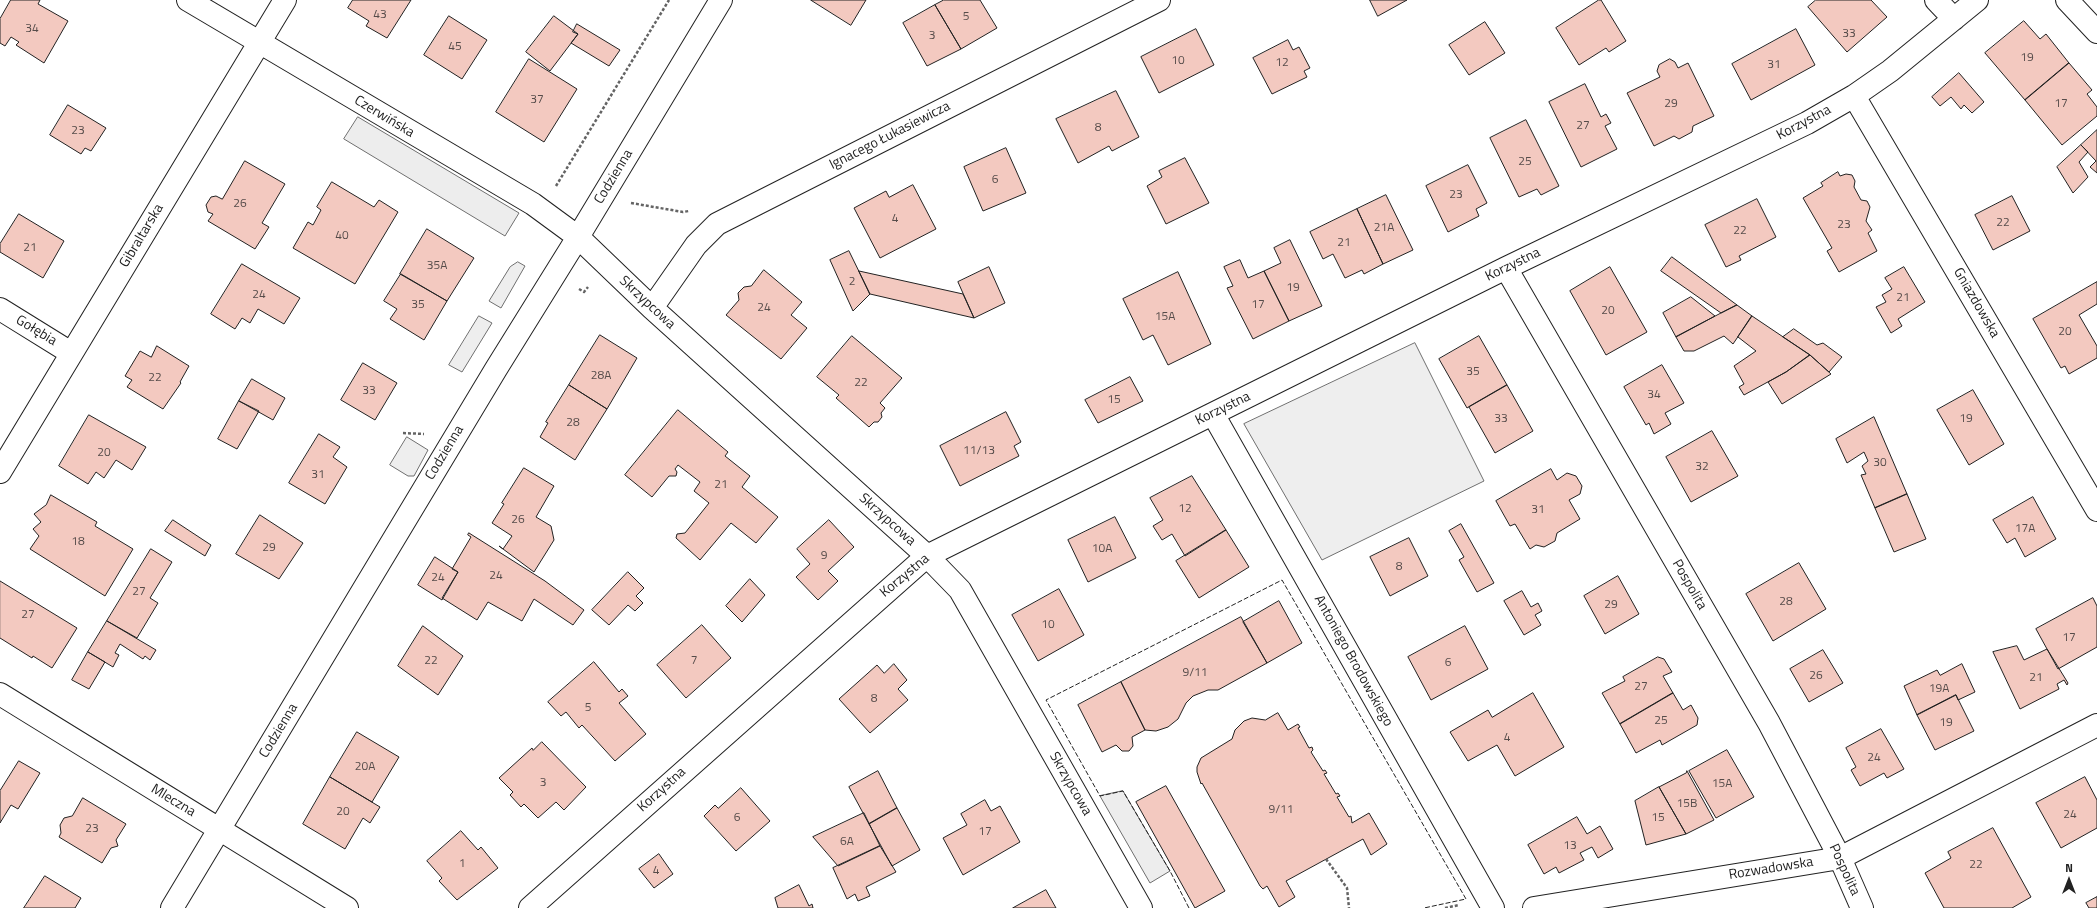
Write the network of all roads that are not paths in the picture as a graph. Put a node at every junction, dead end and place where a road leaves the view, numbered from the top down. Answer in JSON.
{"nodes":[{"id":1,"x":188,"y":0,"type":"edge"},
{"id":2,"x":285,"y":0,"type":"edge"},
{"id":3,"x":721,"y":0,"type":"edge"},
{"id":4,"x":1159,"y":0,"type":"edge"},
{"id":5,"x":1936,"y":0,"type":"edge"},
{"id":6,"x":1978,"y":0,"type":"edge"},
{"id":7,"x":2067,"y":0,"type":"edge"},
{"id":8,"x":1954,"y":19,"type":"junction"},
{"id":9,"x":2097,"y":32,"type":"edge"},
{"id":10,"x":258,"y":42,"type":"junction"},
{"id":11,"x":1854,"y":96,"type":"junction"},
{"id":12,"x":578,"y":237,"type":"junction"},
{"id":13,"x":1506,"y":268,"type":"junction"},
{"id":14,"x":652,"y":308,"type":"junction"},
{"id":15,"x":0,"y":310,"type":"edge"},
{"id":16,"x":71,"y":353,"type":"junction"},
{"id":17,"x":1213,"y":414,"type":"junction"},
{"id":18,"x":0,"y":472,"type":"edge"},
{"id":19,"x":2097,"y":510,"type":"edge"},
{"id":20,"x":927,"y":556,"type":"junction"},
{"id":21,"x":0,"y":694,"type":"edge"},
{"id":22,"x":2097,"y":725,"type":"edge"},
{"id":23,"x":220,"y":829,"type":"junction"},
{"id":24,"x":1840,"y":858,"type":"junction"},
{"id":25,"x":172,"y":908,"type":"edge"},
{"id":26,"x":347,"y":908,"type":"edge"},
{"id":27,"x":530,"y":908,"type":"edge"},
{"id":28,"x":1141,"y":908,"type":"edge"},
{"id":29,"x":1493,"y":908,"type":"edge"},
{"id":30,"x":1534,"y":908,"type":"edge"},
{"id":31,"x":1862,"y":908,"type":"edge"}],
"edges":[{"from":1,"to":10,"type":"street","name":"Czerwińska"},
{"from":2,"to":10,"type":"street","name":"Gibraltarska"},
{"from":3,"to":12,"type":"street","name":"Codzienna"},
{"from":4,"to":14,"type":"street","name":"Ignacego Łukasiewicza"},
{"from":5,"to":8,"type":"street"},
{"from":6,"to":8,"type":"street","name":"Korzystna"},
{"from":7,"to":9,"type":"street"},
{"from":8,"to":11,"type":"street","name":"Korzystna"},
{"from":10,"to":12,"type":"street","name":"Czerwińska"},
{"from":10,"to":16,"type":"street","name":"Gibraltarska"},
{"from":11,"to":13,"type":"street","name":"Korzystna"},
{"from":11,"to":19,"type":"street","name":"Gniazdowska"},
{"from":12,"to":14,"type":"street","name":"Skrzypcowa"},
{"from":12,"to":23,"type":"street","name":"Codzienna"},
{"from":13,"to":17,"type":"street","name":"Korzystna"},
{"from":13,"to":24,"type":"street","name":"Pospolita"},
{"from":14,"to":20,"type":"street","name":"Skrzypcowa"},
{"from":15,"to":16,"type":"street","name":"Gołębia"},
{"from":16,"to":18,"type":"street","name":"Gibraltarska"},
{"from":17,"to":20,"type":"street","name":"Korzystna"},
{"from":17,"to":29,"type":"street","name":"Antoniego Brodowskiego"},
{"from":20,"to":27,"type":"street","name":"Korzystna"},
{"from":20,"to":28,"type":"street","name":"Skrzypcowa"},
{"from":21,"to":23,"type":"street","name":"Mleczna"},
{"from":22,"to":24,"type":"street","name":"Rozwadowska"},
{"from":23,"to":25,"type":"street","name":"Codzienna"},
{"from":23,"to":26,"type":"street","name":"Mleczna"},
{"from":24,"to":30,"type":"street","name":"Rozwadowska"},
{"from":24,"to":31,"type":"street","name":"Pospolita"}]}
